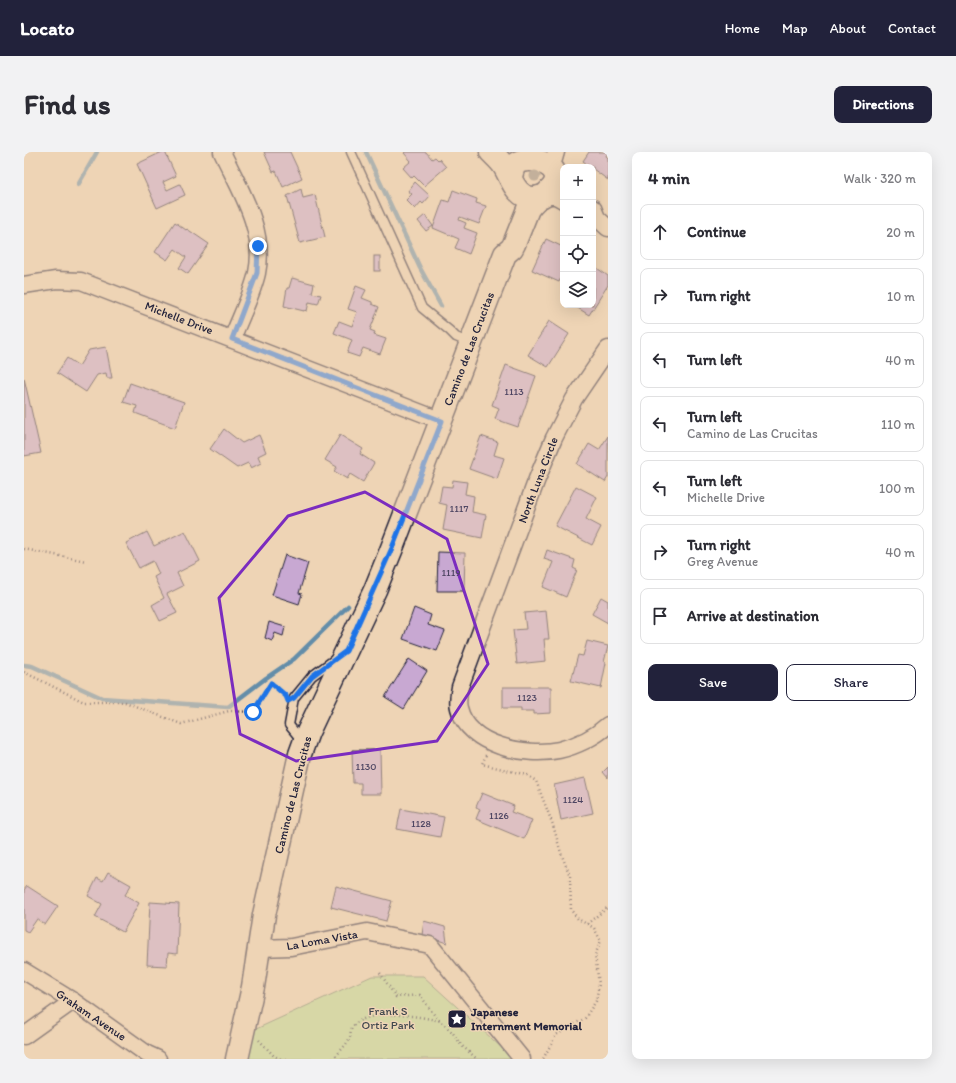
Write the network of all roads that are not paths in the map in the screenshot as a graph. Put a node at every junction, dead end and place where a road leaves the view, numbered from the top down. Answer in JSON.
{"nodes":[{"id":1,"x":222,"y":152,"type":"edge"},
{"id":2,"x":351,"y":152,"type":"edge"},
{"id":3,"x":491,"y":152,"type":"edge"},
{"id":4,"x":541,"y":160,"type":"edge"},
{"id":5,"x":514,"y":184,"type":"junction"},
{"id":6,"x":549,"y":198,"type":"edge"},
{"id":7,"x":505,"y":254,"type":"junction"},
{"id":8,"x":24,"y":285,"type":"edge"},
{"id":9,"x":232,"y":339,"type":"junction"},
{"id":10,"x":471,"y":343,"type":"junction"},
{"id":11,"x":608,"y":349,"type":"edge"},
{"id":12,"x":442,"y":421,"type":"junction"},
{"id":13,"x":346,"y":651,"type":"junction"},
{"id":14,"x":608,"y":725,"type":"edge"},
{"id":15,"x":304,"y":743,"type":"junction"},
{"id":16,"x":259,"y":948,"type":"junction"},
{"id":17,"x":24,"y":971,"type":"edge"},
{"id":18,"x":73,"y":1001,"type":"junction"},
{"id":19,"x":24,"y":1036,"type":"edge"},
{"id":20,"x":158,"y":1059,"type":"edge"},
{"id":21,"x":238,"y":1059,"type":"edge"},
{"id":22,"x":522,"y":1059,"type":"edge"}],
"edges":[{"from":1,"to":9,"type":"street"},
{"from":2,"to":10,"type":"lane"},
{"from":3,"to":5,"type":"street"},
{"from":4,"to":5,"type":"street"},
{"from":4,"to":6,"type":"street"},
{"from":5,"to":6,"type":"street"},
{"from":5,"to":7,"type":"street","name":"Camino de Las Crucitas"},
{"from":6,"to":7,"type":"street","name":"Camino de Las Crucitas"},
{"from":7,"to":10,"type":"street","name":"Camino de Las Crucitas"},
{"from":8,"to":9,"type":"street","name":"Michelle Drive"},
{"from":9,"to":12,"type":"street","name":"Michelle Drive"},
{"from":10,"to":12,"type":"street","name":"Camino de Las Crucitas"},
{"from":11,"to":14,"type":"street","name":"North Luna Circle"},
{"from":12,"to":13,"type":"street","name":"Camino de Las Crucitas"},
{"from":13,"to":15,"type":"street","name":"Camino de Las Crucitas"},
{"from":13,"to":15,"type":"lane"},
{"from":15,"to":16,"type":"street","name":"Camino de Las Crucitas"},
{"from":16,"to":21,"type":"street","name":"Camino de Las Crucitas"},
{"from":16,"to":22,"type":"street","name":"La Loma Vista"},
{"from":17,"to":18,"type":"street","name":"Graham Avenue"},
{"from":18,"to":19,"type":"street"},
{"from":18,"to":20,"type":"street","name":"Graham Avenue"}]}
